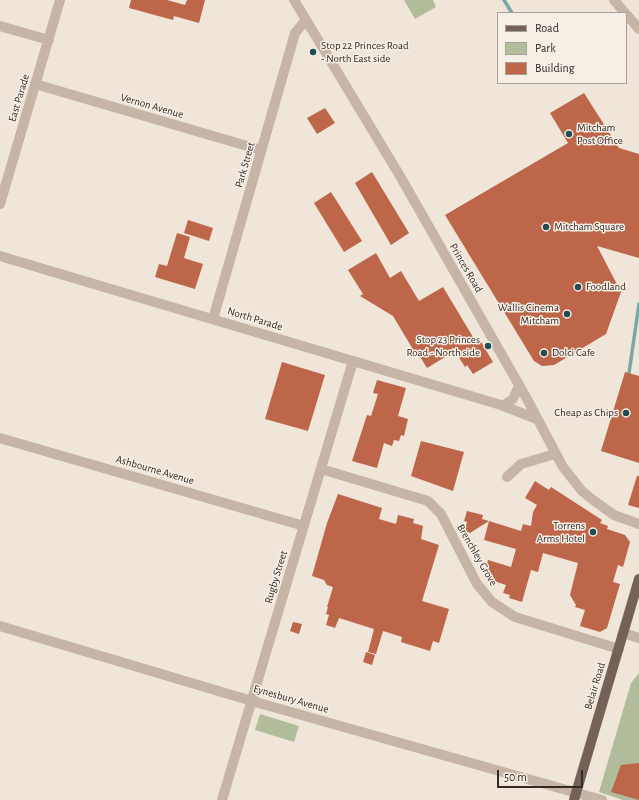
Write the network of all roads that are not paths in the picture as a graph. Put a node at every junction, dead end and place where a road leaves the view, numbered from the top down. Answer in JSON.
{"nodes":[{"id":1,"x":60,"y":0,"type":"edge"},
{"id":2,"x":294,"y":0,"type":"edge"},
{"id":3,"x":614,"y":0,"type":"edge"},
{"id":4,"x":625,"y":12,"type":"edge"},
{"id":5,"x":627,"y":14,"type":"edge"},
{"id":6,"x":306,"y":20,"type":"junction"},
{"id":7,"x":0,"y":26,"type":"edge"},
{"id":8,"x":639,"y":29,"type":"edge"},
{"id":9,"x":48,"y":40,"type":"junction"},
{"id":10,"x":35,"y":84,"type":"junction"},
{"id":11,"x":261,"y":150,"type":"junction"},
{"id":12,"x":0,"y":204,"type":"edge"},
{"id":13,"x":0,"y":256,"type":"edge"},
{"id":14,"x":213,"y":319,"type":"junction"},
{"id":15,"x":353,"y":361,"type":"junction"},
{"id":16,"x":519,"y":386,"type":"junction"},
{"id":17,"x":502,"y":406,"type":"junction"},
{"id":18,"x":537,"y":419,"type":"junction"},
{"id":19,"x":0,"y":438,"type":"edge"},
{"id":20,"x":555,"y":454,"type":"junction"},
{"id":21,"x":321,"y":469,"type":"junction"},
{"id":22,"x":507,"y":477,"type":"dead end"},
{"id":23,"x":639,"y":524,"type":"edge"},
{"id":24,"x":304,"y":526,"type":"junction"},
{"id":25,"x":639,"y":579,"type":"edge"},
{"id":26,"x":0,"y":626,"type":"edge"},
{"id":27,"x":623,"y":633,"type":"junction"},
{"id":28,"x":639,"y":638,"type":"edge"},
{"id":29,"x":618,"y":649,"type":"junction"},
{"id":30,"x":252,"y":701,"type":"junction"},
{"id":31,"x":575,"y":796,"type":"edge"},
{"id":32,"x":222,"y":800,"type":"edge"},
{"id":33,"x":602,"y":800,"type":"edge"}],
"edges":[{"from":1,"to":9,"type":"street","name":"East Parade"},
{"from":2,"to":6,"type":"street","name":"Princes Road"},
{"from":3,"to":4,"type":"street"},
{"from":5,"to":8,"type":"street"},
{"from":6,"to":11,"type":"street","name":"Park Street"},
{"from":6,"to":16,"type":"street","name":"Princes Road"},
{"from":7,"to":9,"type":"street"},
{"from":9,"to":10,"type":"street","name":"East Parade"},
{"from":10,"to":11,"type":"street","name":"Vernon Avenue"},
{"from":10,"to":12,"type":"street","name":"East Parade"},
{"from":11,"to":14,"type":"street","name":"Park Street"},
{"from":13,"to":14,"type":"street","name":"North Parade"},
{"from":14,"to":15,"type":"street","name":"North Parade"},
{"from":15,"to":17,"type":"street","name":"North Parade"},
{"from":15,"to":21,"type":"street","name":"Rugby Street"},
{"from":16,"to":17,"type":"street"},
{"from":16,"to":18,"type":"street","name":"Princes Road"},
{"from":17,"to":18,"type":"street","name":"North Parade"},
{"from":18,"to":20,"type":"street","name":"Princes Road"},
{"from":19,"to":24,"type":"street","name":"Ashbourne Avenue"},
{"from":20,"to":22,"type":"street"},
{"from":20,"to":23,"type":"street","name":"Princes Road"},
{"from":21,"to":24,"type":"street","name":"Rugby Street"},
{"from":21,"to":29,"type":"street","name":"Brenchley Grove"},
{"from":24,"to":30,"type":"street","name":"Rugby Street"},
{"from":25,"to":27,"type":"main road","name":"Belair Road"},
{"from":26,"to":30,"type":"street","name":"Eynesbury Avenue"},
{"from":27,"to":28,"type":"street"},
{"from":27,"to":29,"type":"main road","name":"Belair Road"},
{"from":29,"to":31,"type":"main road","name":"Belair Road"},
{"from":30,"to":31,"type":"street","name":"Eynesbury Avenue"},
{"from":30,"to":32,"type":"street","name":"Rugby Street"},
{"from":31,"to":33,"type":"street","name":"Eynesbury Avenue"}]}
